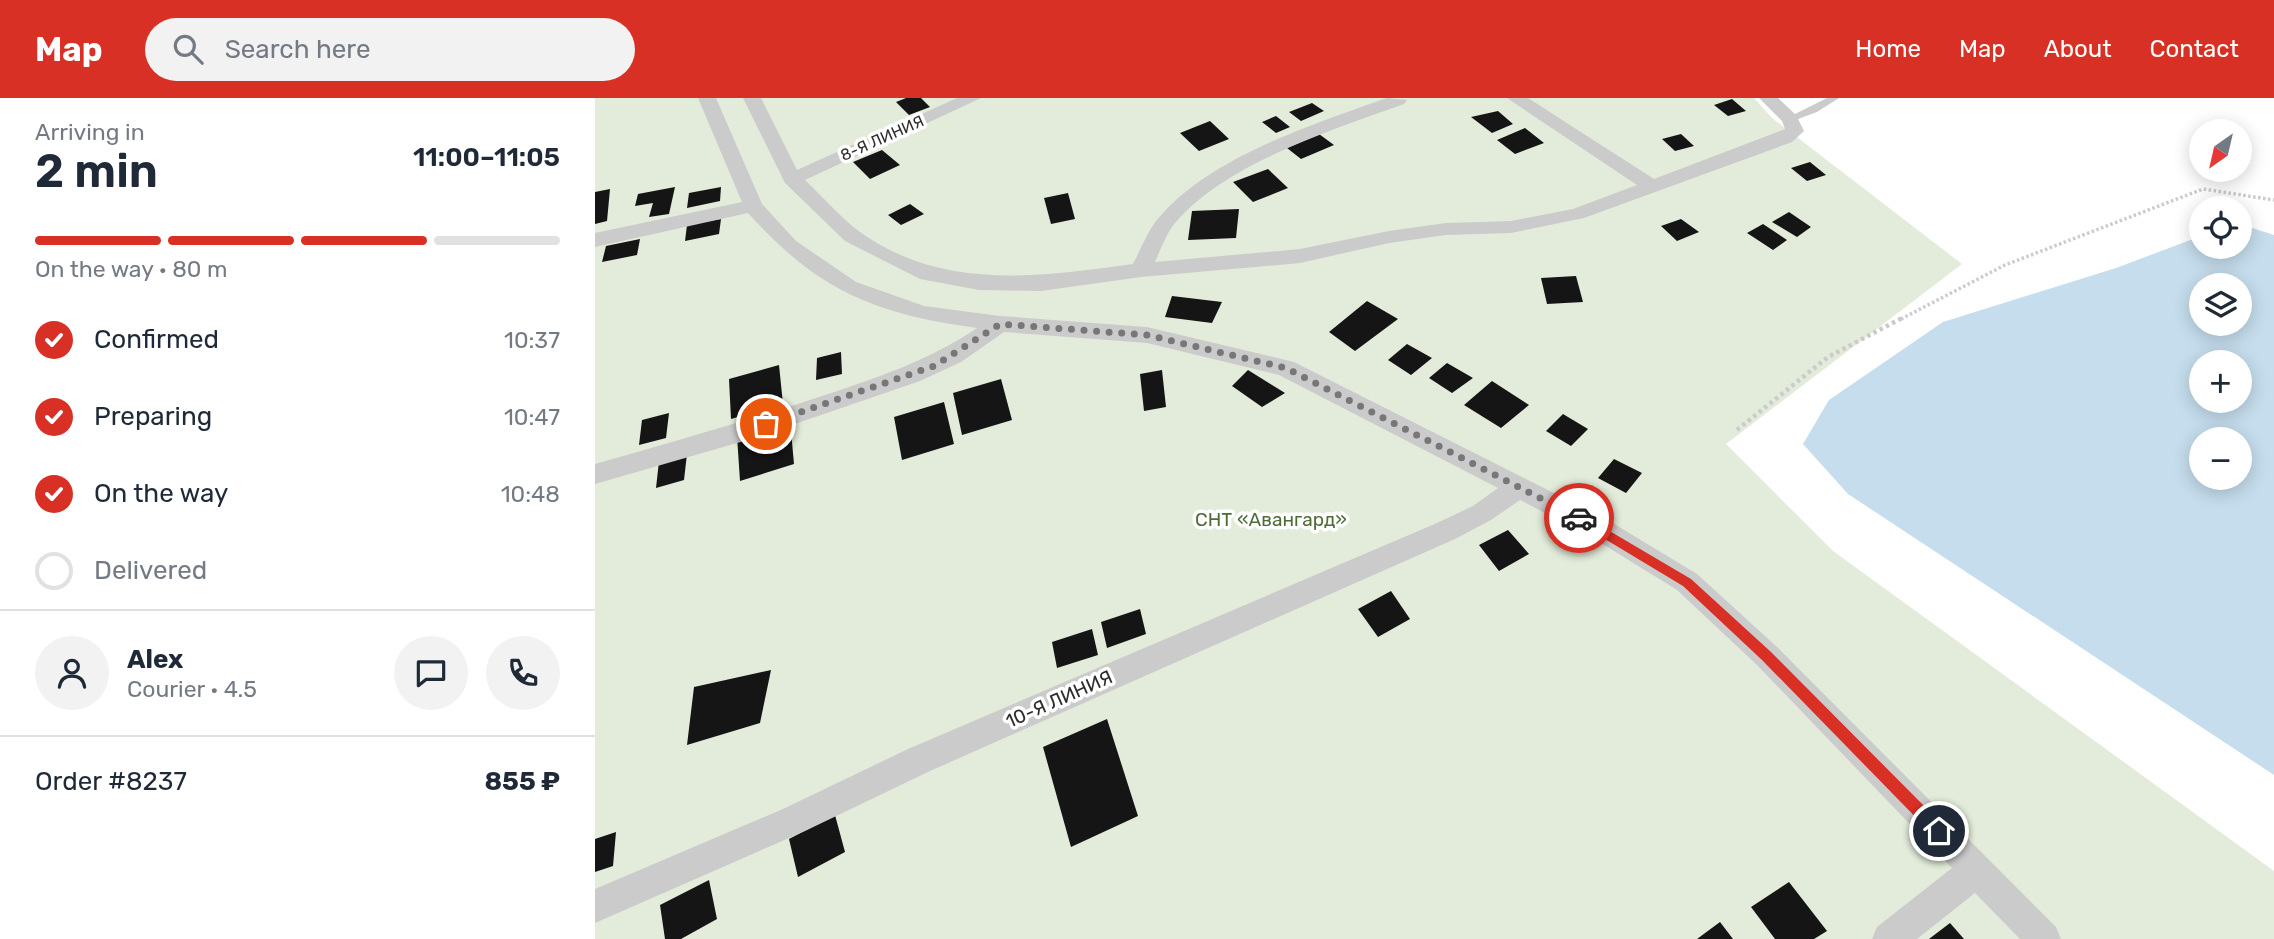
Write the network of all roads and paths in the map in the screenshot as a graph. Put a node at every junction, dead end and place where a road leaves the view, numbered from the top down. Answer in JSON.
{"nodes":[{"id":1,"x":707,"y":98,"type":"edge"},
{"id":2,"x":751,"y":98,"type":"edge"},
{"id":3,"x":972,"y":98,"type":"edge"},
{"id":4,"x":1515,"y":98,"type":"edge"},
{"id":5,"x":1769,"y":98,"type":"edge"},
{"id":6,"x":1833,"y":98,"type":"edge"},
{"id":7,"x":1398,"y":100,"type":"edge"},
{"id":8,"x":1790,"y":119,"type":"junction"},
{"id":9,"x":792,"y":179,"type":"junction"},
{"id":10,"x":1653,"y":187,"type":"junction"},
{"id":11,"x":2274,"y":200,"type":"edge"},
{"id":12,"x":753,"y":206,"type":"junction"},
{"id":13,"x":595,"y":240,"type":"edge"},
{"id":14,"x":1140,"y":270,"type":"junction"},
{"id":15,"x":1000,"y":324,"type":"junction"},
{"id":16,"x":1737,"y":430,"type":"dead end"},
{"id":17,"x":595,"y":474,"type":"edge"},
{"id":18,"x":1519,"y":487,"type":"junction"},
{"id":19,"x":1977,"y":870,"type":"junction"},
{"id":20,"x":595,"y":906,"type":"edge"},
{"id":21,"x":1889,"y":939,"type":"edge"},
{"id":22,"x":2045,"y":939,"type":"edge"}],
"edges":[{"from":1,"to":12,"type":"street"},
{"from":2,"to":9,"type":"street"},
{"from":3,"to":9,"type":"street","name":"8-Я ЛИНИЯ"},
{"from":4,"to":10,"type":"street"},
{"from":5,"to":8,"type":"street"},
{"from":6,"to":8,"type":"lane"},
{"from":7,"to":14,"type":"street"},
{"from":8,"to":10,"type":"street"},
{"from":9,"to":14,"type":"street"},
{"from":10,"to":14,"type":"street"},
{"from":11,"to":16,"type":"path"},
{"from":12,"to":13,"type":"street"},
{"from":12,"to":15,"type":"street"},
{"from":15,"to":17,"type":"street"},
{"from":15,"to":18,"type":"street"},
{"from":18,"to":19,"type":"street"},
{"from":18,"to":20,"type":"street","name":"10-Я ЛИНИЯ"},
{"from":19,"to":21,"type":"street"},
{"from":19,"to":22,"type":"street"}]}
